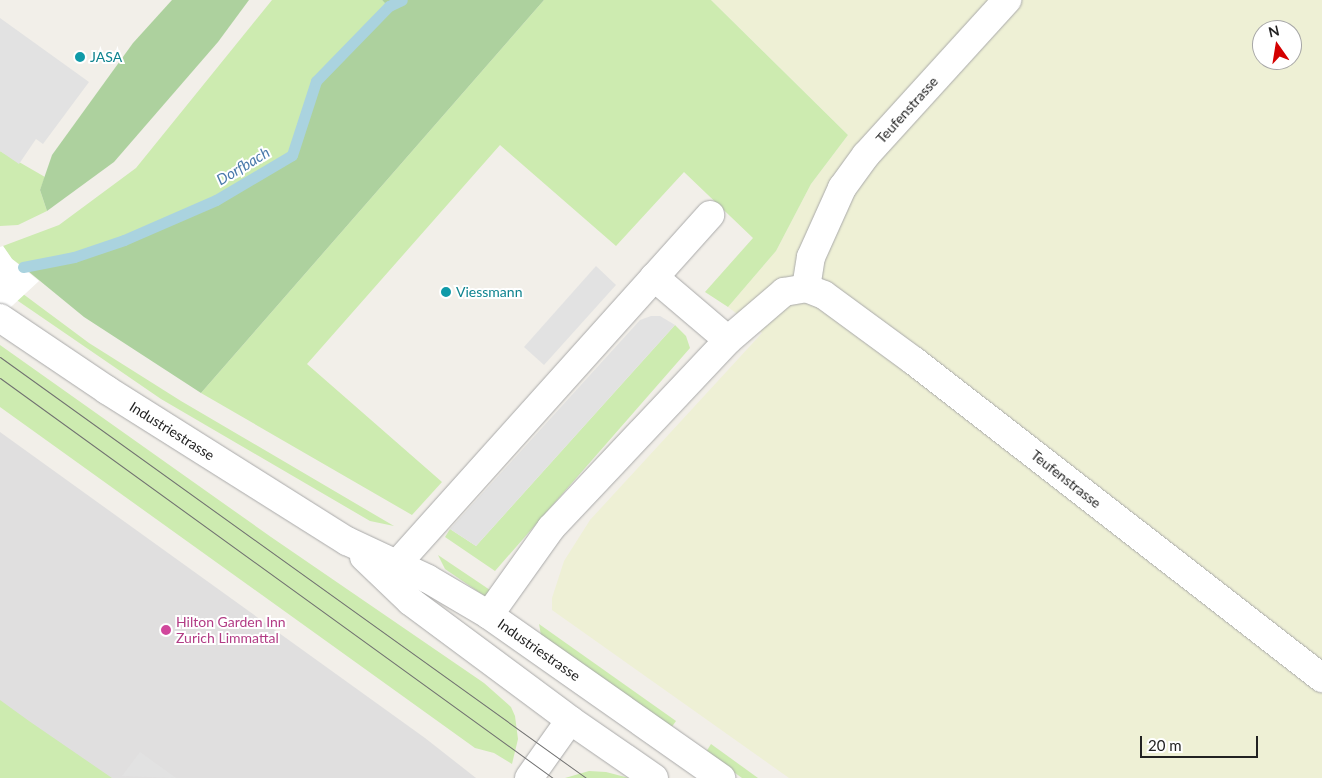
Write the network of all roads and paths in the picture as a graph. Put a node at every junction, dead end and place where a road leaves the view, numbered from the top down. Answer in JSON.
{"nodes":[{"id":1,"x":1007,"y":0,"type":"edge"},
{"id":2,"x":710,"y":216,"type":"dead end"},
{"id":3,"x":654,"y":277,"type":"junction"},
{"id":4,"x":801,"y":289,"type":"junction"},
{"id":5,"x":0,"y":318,"type":"edge"},
{"id":6,"x":728,"y":340,"type":"junction"},
{"id":7,"x":347,"y":541,"type":"junction"},
{"id":8,"x":397,"y":564,"type":"junction"},
{"id":9,"x":489,"y":615,"type":"junction"},
{"id":10,"x":1322,"y":678,"type":"edge"},
{"id":11,"x":570,"y":720,"type":"junction"},
{"id":12,"x":529,"y":778,"type":"edge"},
{"id":13,"x":654,"y":778,"type":"edge"},
{"id":14,"x":720,"y":778,"type":"edge"}],
"edges":[{"from":1,"to":4,"type":"street","name":"Teufenstrasse"},
{"from":2,"to":3,"type":"street"},
{"from":3,"to":6,"type":"street"},
{"from":3,"to":8,"type":"street"},
{"from":4,"to":6,"type":"street"},
{"from":4,"to":10,"type":"street","name":"Teufenstrasse"},
{"from":5,"to":7,"type":"street","name":"Industriestrasse"},
{"from":6,"to":9,"type":"street"},
{"from":7,"to":8,"type":"street","name":"Industriestrasse"},
{"from":7,"to":11,"type":"street","name":"Industriestrasse"},
{"from":8,"to":9,"type":"street","name":"Industriestrasse"},
{"from":9,"to":14,"type":"street","name":"Industriestrasse"},
{"from":11,"to":12,"type":"street"},
{"from":11,"to":13,"type":"street","name":"Industriestrasse"}]}
